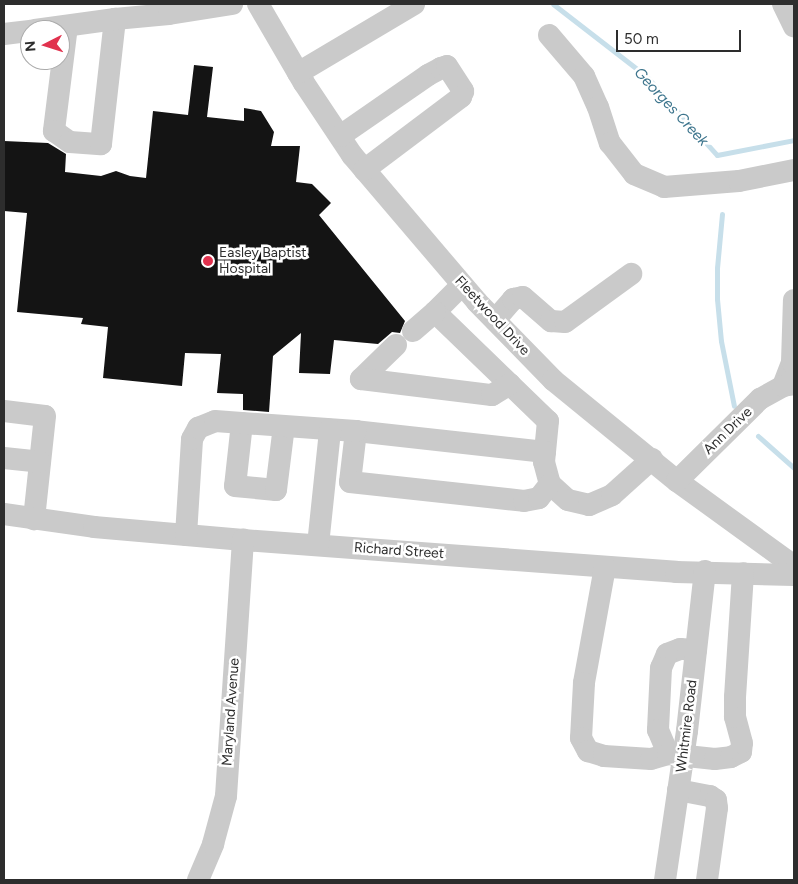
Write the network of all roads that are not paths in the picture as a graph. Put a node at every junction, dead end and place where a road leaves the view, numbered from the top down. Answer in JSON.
{"nodes":[{"id":1,"x":232,"y":4,"type":"edge"},
{"id":2,"x":258,"y":4,"type":"edge"},
{"id":3,"x":414,"y":4,"type":"edge"},
{"id":4,"x":783,"y":4,"type":"edge"},
{"id":5,"x":170,"y":9,"type":"edge"},
{"id":6,"x":115,"y":19,"type":"junction"},
{"id":7,"x":70,"y":26,"type":"edge"},
{"id":8,"x":794,"y":27,"type":"edge"},
{"id":9,"x":20,"y":32,"type":"edge"},
{"id":10,"x":4,"y":34,"type":"edge"},
{"id":11,"x":549,"y":35,"type":"dead end"},
{"id":12,"x":62,"y":70,"type":"edge"},
{"id":13,"x":298,"y":73,"type":"junction"},
{"id":14,"x":340,"y":136,"type":"junction"},
{"id":15,"x":364,"y":170,"type":"junction"},
{"id":16,"x":794,"y":170,"type":"edge"},
{"id":17,"x":631,"y":274,"type":"dead end"},
{"id":18,"x":462,"y":285,"type":"junction"},
{"id":19,"x":794,"y":300,"type":"edge"},
{"id":20,"x":435,"y":312,"type":"junction"},
{"id":21,"x":494,"y":320,"type":"junction"},
{"id":22,"x":413,"y":330,"type":"dead end"},
{"id":23,"x":396,"y":345,"type":"dead end"},
{"id":24,"x":510,"y":384,"type":"junction"},
{"id":25,"x":789,"y":385,"type":"edge"},
{"id":26,"x":4,"y":411,"type":"edge"},
{"id":27,"x":242,"y":423,"type":"junction"},
{"id":28,"x":284,"y":426,"type":"junction"},
{"id":29,"x":330,"y":430,"type":"junction"},
{"id":30,"x":356,"y":431,"type":"junction"},
{"id":31,"x":545,"y":452,"type":"junction"},
{"id":32,"x":4,"y":458,"type":"edge"},
{"id":33,"x":652,"y":459,"type":"junction"},
{"id":34,"x":40,"y":462,"type":"junction"},
{"id":35,"x":677,"y":480,"type":"junction"},
{"id":36,"x":550,"y":484,"type":"junction"},
{"id":37,"x":4,"y":514,"type":"edge"},
{"id":38,"x":34,"y":519,"type":"junction"},
{"id":39,"x":186,"y":535,"type":"junction"},
{"id":40,"x":243,"y":540,"type":"junction"},
{"id":41,"x":318,"y":545,"type":"junction"},
{"id":42,"x":794,"y":566,"type":"edge"},
{"id":43,"x":605,"y":567,"type":"junction"},
{"id":44,"x":705,"y":571,"type":"junction"},
{"id":45,"x":743,"y":573,"type":"junction"},
{"id":46,"x":794,"y":575,"type":"edge"},
{"id":47,"x":696,"y":650,"type":"junction"},
{"id":48,"x":675,"y":755,"type":"junction"},
{"id":49,"x":678,"y":790,"type":"junction"},
{"id":50,"x":198,"y":880,"type":"edge"},
{"id":51,"x":665,"y":880,"type":"edge"},
{"id":52,"x":706,"y":880,"type":"edge"}],
"edges":[{"from":1,"to":5,"type":"street"},
{"from":2,"to":13,"type":"street","name":"Fleetwood Drive"},
{"from":3,"to":13,"type":"street"},
{"from":4,"to":8,"type":"street"},
{"from":5,"to":6,"type":"street"},
{"from":6,"to":7,"type":"street"},
{"from":6,"to":12,"type":"street"},
{"from":9,"to":10,"type":"street"},
{"from":11,"to":16,"type":"street"},
{"from":13,"to":14,"type":"street","name":"Fleetwood Drive"},
{"from":14,"to":15,"type":"street","name":"Fleetwood Drive"},
{"from":14,"to":15,"type":"street"},
{"from":15,"to":18,"type":"street","name":"Fleetwood Drive"},
{"from":17,"to":21,"type":"street"},
{"from":18,"to":20,"type":"street"},
{"from":18,"to":21,"type":"street","name":"Fleetwood Drive"},
{"from":19,"to":25,"type":"street"},
{"from":20,"to":22,"type":"street"},
{"from":20,"to":24,"type":"street"},
{"from":21,"to":33,"type":"street","name":"Fleetwood Drive"},
{"from":23,"to":24,"type":"street"},
{"from":24,"to":31,"type":"street"},
{"from":25,"to":35,"type":"street","name":"Ann Drive"},
{"from":26,"to":34,"type":"street"},
{"from":27,"to":28,"type":"street"},
{"from":27,"to":28,"type":"street"},
{"from":27,"to":39,"type":"street"},
{"from":28,"to":29,"type":"street"},
{"from":29,"to":30,"type":"street"},
{"from":29,"to":41,"type":"street"},
{"from":30,"to":31,"type":"street"},
{"from":30,"to":36,"type":"street"},
{"from":31,"to":36,"type":"street"},
{"from":32,"to":34,"type":"street"},
{"from":33,"to":35,"type":"street","name":"Fleetwood Drive"},
{"from":33,"to":36,"type":"street"},
{"from":34,"to":38,"type":"street"},
{"from":35,"to":42,"type":"street","name":"Fleetwood Drive"},
{"from":37,"to":38,"type":"street","name":"Richard Street"},
{"from":38,"to":39,"type":"street","name":"Richard Street"},
{"from":39,"to":40,"type":"street","name":"Richard Street"},
{"from":40,"to":41,"type":"street","name":"Richard Street"},
{"from":40,"to":50,"type":"street","name":"Maryland Avenue"},
{"from":41,"to":43,"type":"street","name":"Richard Street"},
{"from":43,"to":44,"type":"street","name":"Richard Street"},
{"from":43,"to":48,"type":"street"},
{"from":44,"to":45,"type":"street","name":"Richard Street"},
{"from":44,"to":47,"type":"street","name":"Whitmire Road"},
{"from":45,"to":46,"type":"street","name":"Richard Street"},
{"from":45,"to":48,"type":"street"},
{"from":47,"to":48,"type":"street","name":"Whitmire Road"},
{"from":47,"to":48,"type":"street"},
{"from":48,"to":49,"type":"street","name":"Whitmire Road"},
{"from":49,"to":51,"type":"street","name":"Whitmire Road"},
{"from":49,"to":52,"type":"street"}]}
